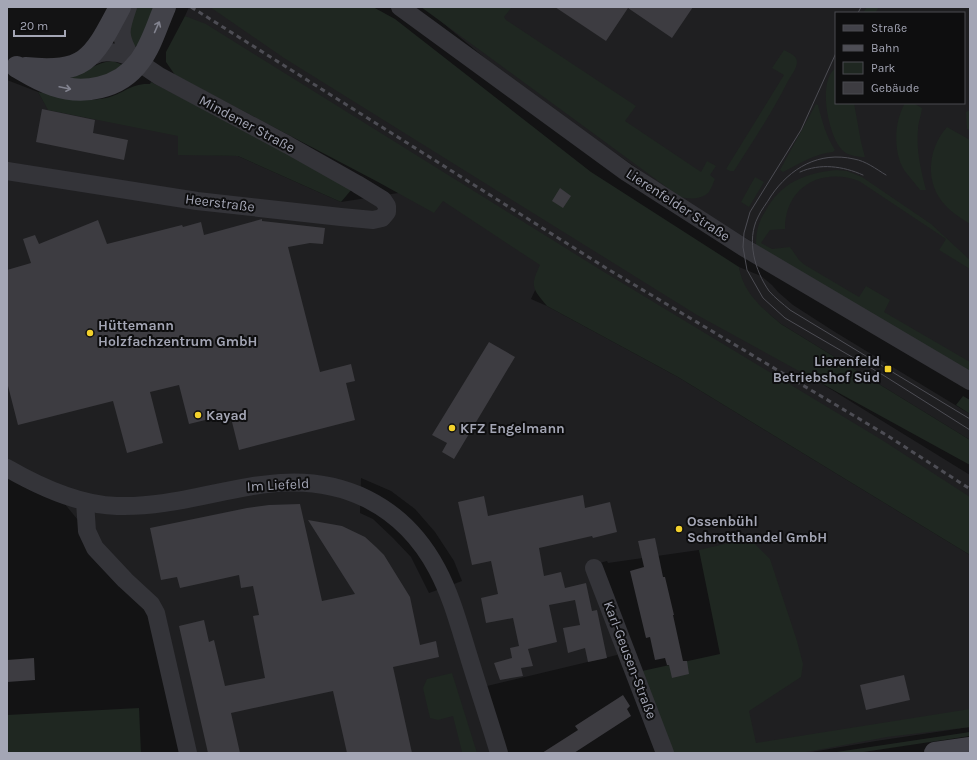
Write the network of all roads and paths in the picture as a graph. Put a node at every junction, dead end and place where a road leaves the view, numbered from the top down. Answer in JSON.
{"nodes":[{"id":1,"x":120,"y":7,"type":"edge"},
{"id":2,"x":128,"y":7,"type":"edge"},
{"id":3,"x":165,"y":7,"type":"edge"},
{"id":4,"x":400,"y":7,"type":"edge"},
{"id":5,"x":88,"y":58,"type":"junction"},
{"id":6,"x":135,"y":60,"type":"junction"},
{"id":7,"x":12,"y":66,"type":"edge"},
{"id":8,"x":7,"y":171,"type":"edge"},
{"id":9,"x":356,"y":184,"type":"joint"},
{"id":10,"x":970,"y":381,"type":"edge"},
{"id":11,"x":7,"y":468,"type":"edge"},
{"id":12,"x":85,"y":502,"type":"junction"},
{"id":13,"x":594,"y":568,"type":"dead end"},
{"id":14,"x":970,"y":748,"type":"edge"},
{"id":15,"x":188,"y":753,"type":"edge"},
{"id":16,"x":499,"y":753,"type":"edge"},
{"id":17,"x":665,"y":753,"type":"edge"},
{"id":18,"x":934,"y":753,"type":"edge"}],
"edges":[{"from":1,"to":5,"type":"main road","name":"Mindener Straße"},
{"from":2,"to":6,"type":"street","name":"Mindener Straße"},
{"from":6,"to":3,"type":"main road","one_way":true},
{"from":4,"to":10,"type":"street","name":"Lierenfelder Straße"},
{"from":5,"to":6,"type":"street","name":"Mindener Straße"},
{"from":5,"to":7,"type":"main road","name":"Mindener Straße"},
{"from":7,"to":6,"type":"main road","name":"Mindener Straße","one_way":true},
{"from":6,"to":9,"type":"street","name":"Mindener Straße"},
{"from":8,"to":9,"type":"street","name":"Heerstraße"},
{"from":11,"to":12,"type":"street","name":"Im Liefeld"},
{"from":12,"to":15,"type":"street"},
{"from":12,"to":16,"type":"street","name":"Im Liefeld"},
{"from":13,"to":17,"type":"street","name":"Karl-Geusen-Straße"},
{"from":14,"to":18,"type":"main road"}]}
